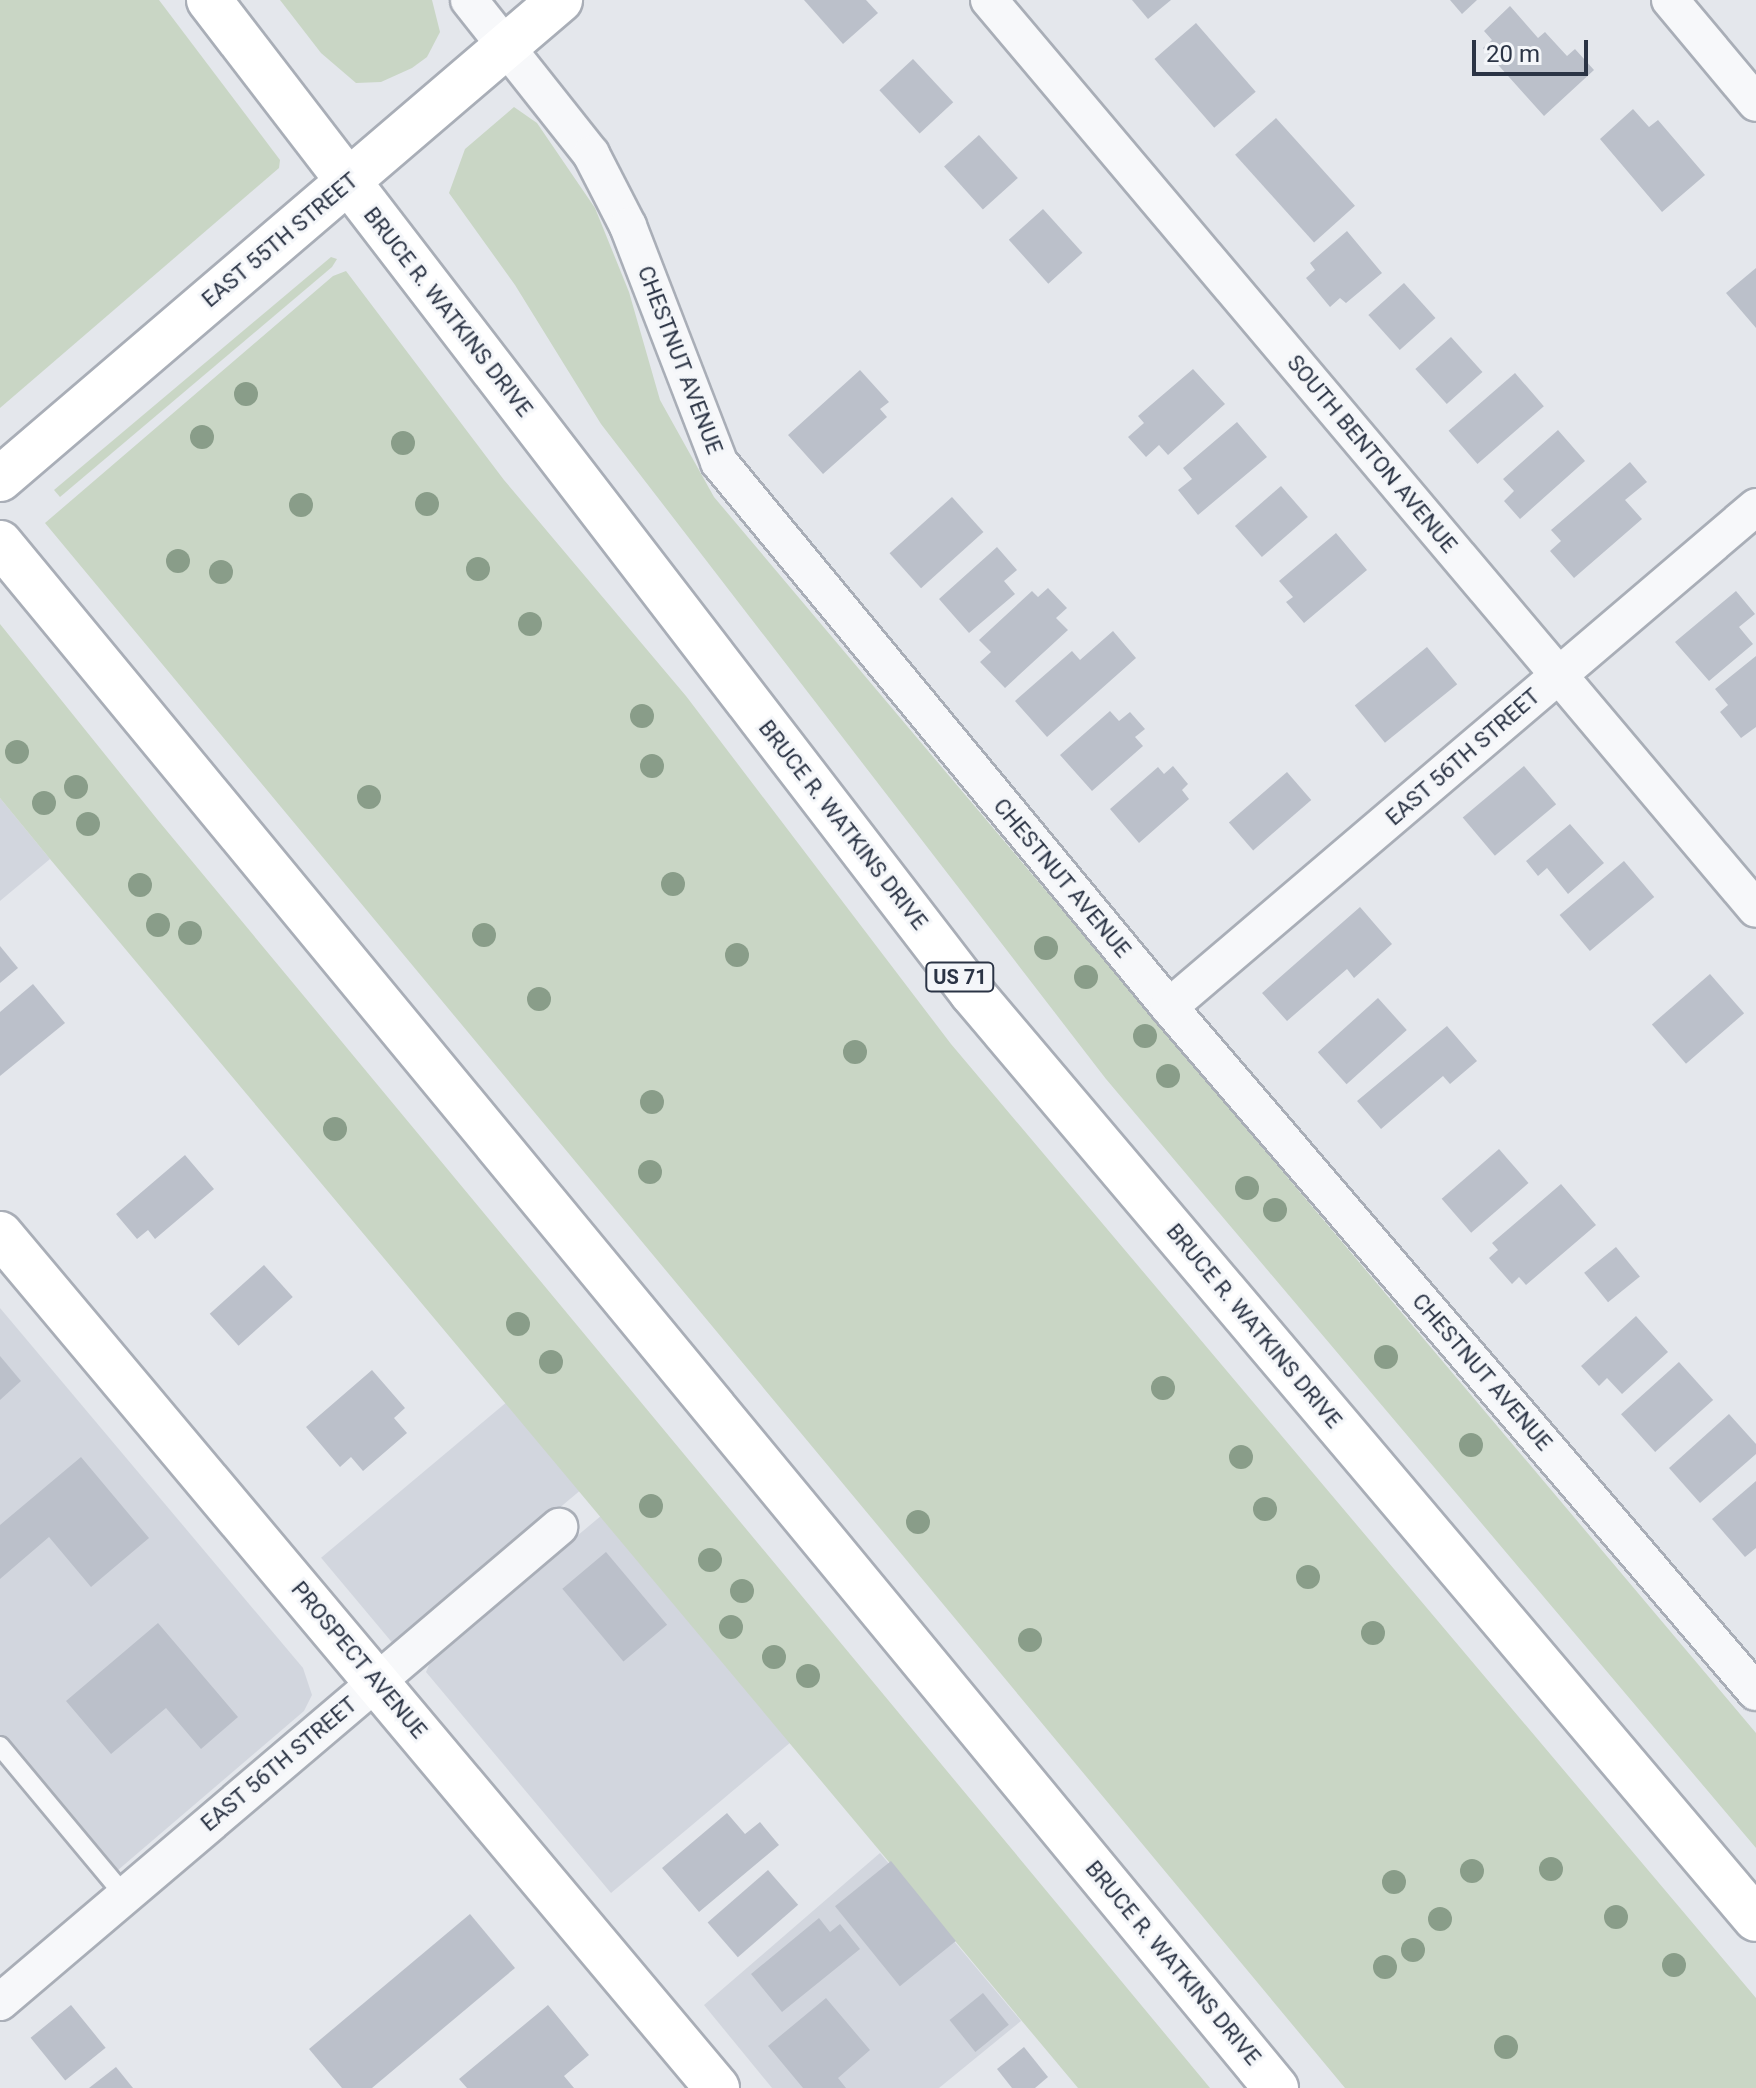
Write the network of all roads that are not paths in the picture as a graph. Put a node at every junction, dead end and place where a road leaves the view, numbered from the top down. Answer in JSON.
{"nodes":[{"id":1,"x":209,"y":0,"type":"edge"},
{"id":2,"x":469,"y":0,"type":"edge"},
{"id":3,"x":560,"y":0,"type":"edge"},
{"id":4,"x":989,"y":0,"type":"edge"},
{"id":5,"x":1670,"y":0,"type":"edge"},
{"id":6,"x":507,"y":45,"type":"junction"},
{"id":7,"x":1756,"y":103,"type":"edge"},
{"id":8,"x":348,"y":182,"type":"junction"},
{"id":9,"x":0,"y":479,"type":"edge"},
{"id":10,"x":1756,"y":507,"type":"edge"},
{"id":11,"x":0,"y":543,"type":"edge"},
{"id":12,"x":1559,"y":675,"type":"junction"},
{"id":13,"x":1756,"y":909,"type":"edge"},
{"id":14,"x":1169,"y":1007,"type":"junction"},
{"id":15,"x":0,"y":1234,"type":"edge"},
{"id":16,"x":559,"y":1527,"type":"dead end"},
{"id":17,"x":378,"y":1681,"type":"junction"},
{"id":18,"x":1756,"y":1692,"type":"edge"},
{"id":19,"x":0,"y":1746,"type":"edge"},
{"id":20,"x":125,"y":1896,"type":"junction"},
{"id":21,"x":1756,"y":1919,"type":"edge"},
{"id":22,"x":0,"y":2002,"type":"edge"},
{"id":23,"x":717,"y":2088,"type":"edge"},
{"id":24,"x":1276,"y":2088,"type":"edge"}],
"edges":[{"from":1,"to":8,"type":"main road","name":"BRUCE R. WATKINS DRIVE","number":"US 71"},
{"from":2,"to":6,"type":"street","name":"CHESTNUT AVENUE"},
{"from":3,"to":6,"type":"main road","name":"EAST 55TH STREET"},
{"from":4,"to":12,"type":"street","name":"SOUTH BENTON AVENUE"},
{"from":5,"to":7,"type":"street"},
{"from":6,"to":8,"type":"main road","name":"EAST 55TH STREET"},
{"from":6,"to":14,"type":"street","name":"CHESTNUT AVENUE"},
{"from":8,"to":9,"type":"main road","name":"EAST 55TH STREET"},
{"from":8,"to":21,"type":"main road","name":"BRUCE R. WATKINS DRIVE","number":"US 71"},
{"from":10,"to":12,"type":"street","name":"EAST 56TH STREET"},
{"from":11,"to":24,"type":"main road","name":"BRUCE R. WATKINS DRIVE"},
{"from":12,"to":13,"type":"street","name":"SOUTH BENTON AVENUE"},
{"from":12,"to":14,"type":"street","name":"EAST 56TH STREET"},
{"from":14,"to":18,"type":"street","name":"CHESTNUT AVENUE"},
{"from":15,"to":17,"type":"main road","name":"PROSPECT AVENUE"},
{"from":16,"to":17,"type":"street","name":"EAST 56TH STREET"},
{"from":17,"to":20,"type":"street","name":"EAST 56TH STREET"},
{"from":17,"to":23,"type":"main road","name":"PROSPECT AVENUE"},
{"from":19,"to":20,"type":"lane"},
{"from":20,"to":22,"type":"street","name":"EAST 56TH STREET"}]}
